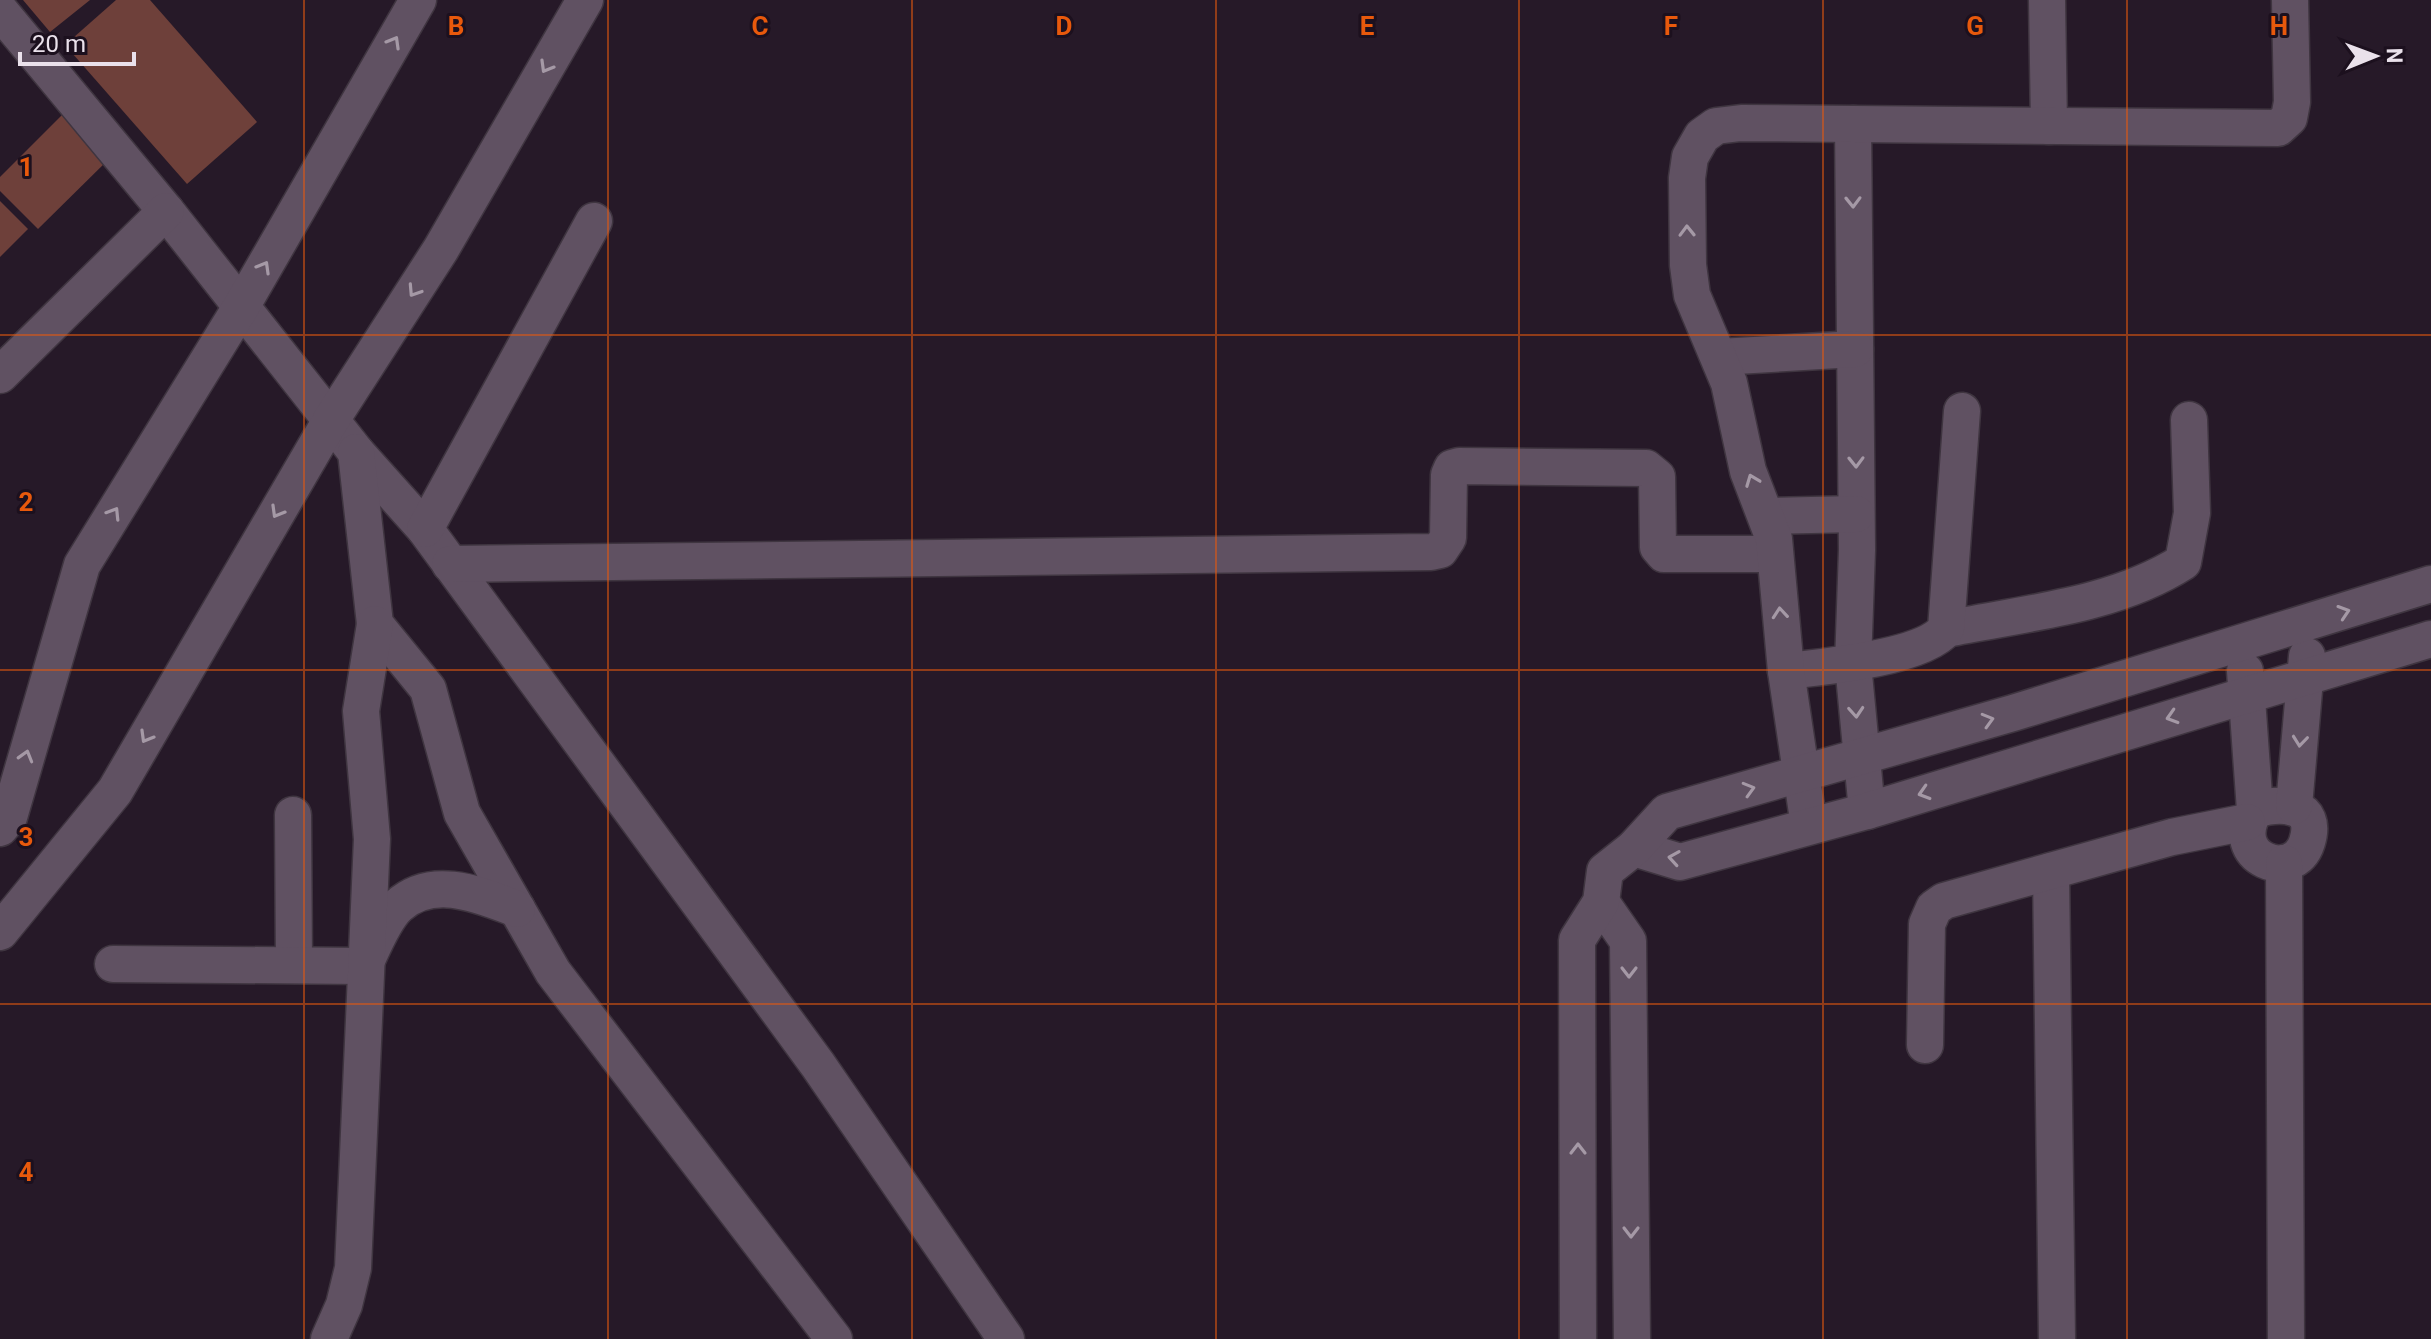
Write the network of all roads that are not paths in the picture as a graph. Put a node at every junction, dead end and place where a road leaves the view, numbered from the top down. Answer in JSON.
{"nodes":[{"id":1,"x":418,"y":0,"type":"edge"},
{"id":2,"x":585,"y":0,"type":"edge"},
{"id":3,"x":2047,"y":0,"type":"edge"},
{"id":4,"x":2290,"y":0,"type":"edge"},
{"id":5,"x":0,"y":11,"type":"edge"},
{"id":6,"x":1853,"y":124,"type":"junction"},
{"id":7,"x":2049,"y":126,"type":"junction"},
{"id":8,"x":166,"y":211,"type":"junction"},
{"id":9,"x":594,"y":221,"type":"dead end"},
{"id":10,"x":241,"y":307,"type":"junction"},
{"id":11,"x":1855,"y":349,"type":"junction"},
{"id":12,"x":1719,"y":357,"type":"junction"},
{"id":13,"x":5,"y":360,"type":"edge"},
{"id":14,"x":1962,"y":411,"type":"dead end"},
{"id":15,"x":331,"y":420,"type":"junction"},
{"id":16,"x":2189,"y":420,"type":"dead end"},
{"id":17,"x":356,"y":452,"type":"junction"},
{"id":18,"x":1856,"y":514,"type":"junction"},
{"id":19,"x":1767,"y":516,"type":"junction"},
{"id":20,"x":425,"y":529,"type":"junction"},
{"id":21,"x":1775,"y":554,"type":"junction"},
{"id":22,"x":450,"y":564,"type":"junction"},
{"id":23,"x":2431,"y":584,"type":"edge"},
{"id":24,"x":375,"y":624,"type":"junction"},
{"id":25,"x":2308,"y":624,"type":"junction"},
{"id":26,"x":1946,"y":629,"type":"junction"},
{"id":27,"x":2431,"y":639,"type":"edge"},
{"id":28,"x":2242,"y":641,"type":"junction"},
{"id":29,"x":1853,"y":664,"type":"junction"},
{"id":30,"x":1786,"y":671,"type":"junction"},
{"id":31,"x":2307,"y":677,"type":"junction"},
{"id":32,"x":2247,"y":694,"type":"junction"},
{"id":33,"x":1859,"y":756,"type":"junction"},
{"id":34,"x":1800,"y":774,"type":"junction"},
{"id":35,"x":2294,"y":806,"type":"junction"},
{"id":36,"x":1867,"y":811,"type":"junction"},
{"id":37,"x":293,"y":815,"type":"dead end"},
{"id":38,"x":2251,"y":816,"type":"junction"},
{"id":39,"x":1809,"y":826,"type":"junction"},
{"id":40,"x":0,"y":828,"type":"edge"},
{"id":41,"x":1634,"y":848,"type":"junction"},
{"id":42,"x":2284,"y":863,"type":"junction"},
{"id":43,"x":2051,"y":871,"type":"junction"},
{"id":44,"x":1601,"y":902,"type":"junction"},
{"id":45,"x":517,"y":909,"type":"junction"},
{"id":46,"x":0,"y":932,"type":"edge"},
{"id":47,"x":113,"y":964,"type":"dead end"},
{"id":48,"x":294,"y":965,"type":"junction"},
{"id":49,"x":364,"y":966,"type":"junction"},
{"id":50,"x":1925,"y":1045,"type":"dead end"},
{"id":51,"x":329,"y":1339,"type":"edge"},
{"id":52,"x":834,"y":1339,"type":"edge"},
{"id":53,"x":1006,"y":1339,"type":"edge"},
{"id":54,"x":1578,"y":1339,"type":"edge"},
{"id":55,"x":1632,"y":1339,"type":"edge"},
{"id":56,"x":2057,"y":1339,"type":"edge"},
{"id":57,"x":2286,"y":1339,"type":"edge"}],
"edges":[{"from":10,"to":1,"type":"street","one_way":true},
{"from":2,"to":15,"type":"street","one_way":true},
{"from":3,"to":7,"type":"street"},
{"from":4,"to":7,"type":"street"},
{"from":5,"to":8,"type":"street"},
{"from":6,"to":7,"type":"street"},
{"from":6,"to":11,"type":"street","one_way":true},
{"from":12,"to":6,"type":"street","one_way":true},
{"from":8,"to":10,"type":"street"},
{"from":8,"to":13,"type":"street"},
{"from":9,"to":20,"type":"street"},
{"from":10,"to":15,"type":"street"},
{"from":40,"to":10,"type":"street","one_way":true},
{"from":11,"to":12,"type":"street"},
{"from":11,"to":18,"type":"street","one_way":true},
{"from":19,"to":12,"type":"street","one_way":true},
{"from":14,"to":26,"type":"street"},
{"from":15,"to":17,"type":"street"},
{"from":15,"to":46,"type":"street","one_way":true},
{"from":16,"to":26,"type":"street"},
{"from":17,"to":20,"type":"street"},
{"from":17,"to":24,"type":"street"},
{"from":18,"to":19,"type":"street"},
{"from":18,"to":29,"type":"street"},
{"from":19,"to":21,"type":"street"},
{"from":20,"to":22,"type":"street"},
{"from":21,"to":22,"type":"street"},
{"from":30,"to":21,"type":"street","one_way":true},
{"from":22,"to":53,"type":"street"},
{"from":25,"to":23,"type":"street","one_way":true},
{"from":24,"to":45,"type":"street"},
{"from":24,"to":49,"type":"street"},
{"from":25,"to":28,"type":"street"},
{"from":25,"to":31,"type":"street"},
{"from":26,"to":29,"type":"street"},
{"from":27,"to":31,"type":"street"},
{"from":28,"to":32,"type":"street"},
{"from":33,"to":28,"type":"street","one_way":true},
{"from":29,"to":30,"type":"street"},
{"from":29,"to":33,"type":"street","one_way":true},
{"from":30,"to":34,"type":"street"},
{"from":31,"to":32,"type":"street"},
{"from":31,"to":35,"type":"street","one_way":true},
{"from":32,"to":36,"type":"street","one_way":true},
{"from":32,"to":38,"type":"street"},
{"from":33,"to":34,"type":"street"},
{"from":33,"to":36,"type":"street"},
{"from":34,"to":39,"type":"street"},
{"from":41,"to":34,"type":"street","one_way":true},
{"from":35,"to":38,"type":"street"},
{"from":35,"to":42,"type":"street"},
{"from":36,"to":39,"type":"street"},
{"from":37,"to":48,"type":"street"},
{"from":38,"to":42,"type":"street"},
{"from":38,"to":43,"type":"street"},
{"from":39,"to":41,"type":"street","one_way":true},
{"from":41,"to":44,"type":"street"},
{"from":42,"to":57,"type":"street"},
{"from":43,"to":50,"type":"street"},
{"from":43,"to":56,"type":"street"},
{"from":54,"to":44,"type":"street","one_way":true},
{"from":44,"to":55,"type":"street","one_way":true},
{"from":45,"to":49,"type":"street"},
{"from":45,"to":52,"type":"street"},
{"from":47,"to":48,"type":"street"},
{"from":48,"to":49,"type":"street"},
{"from":49,"to":51,"type":"street"}]}
